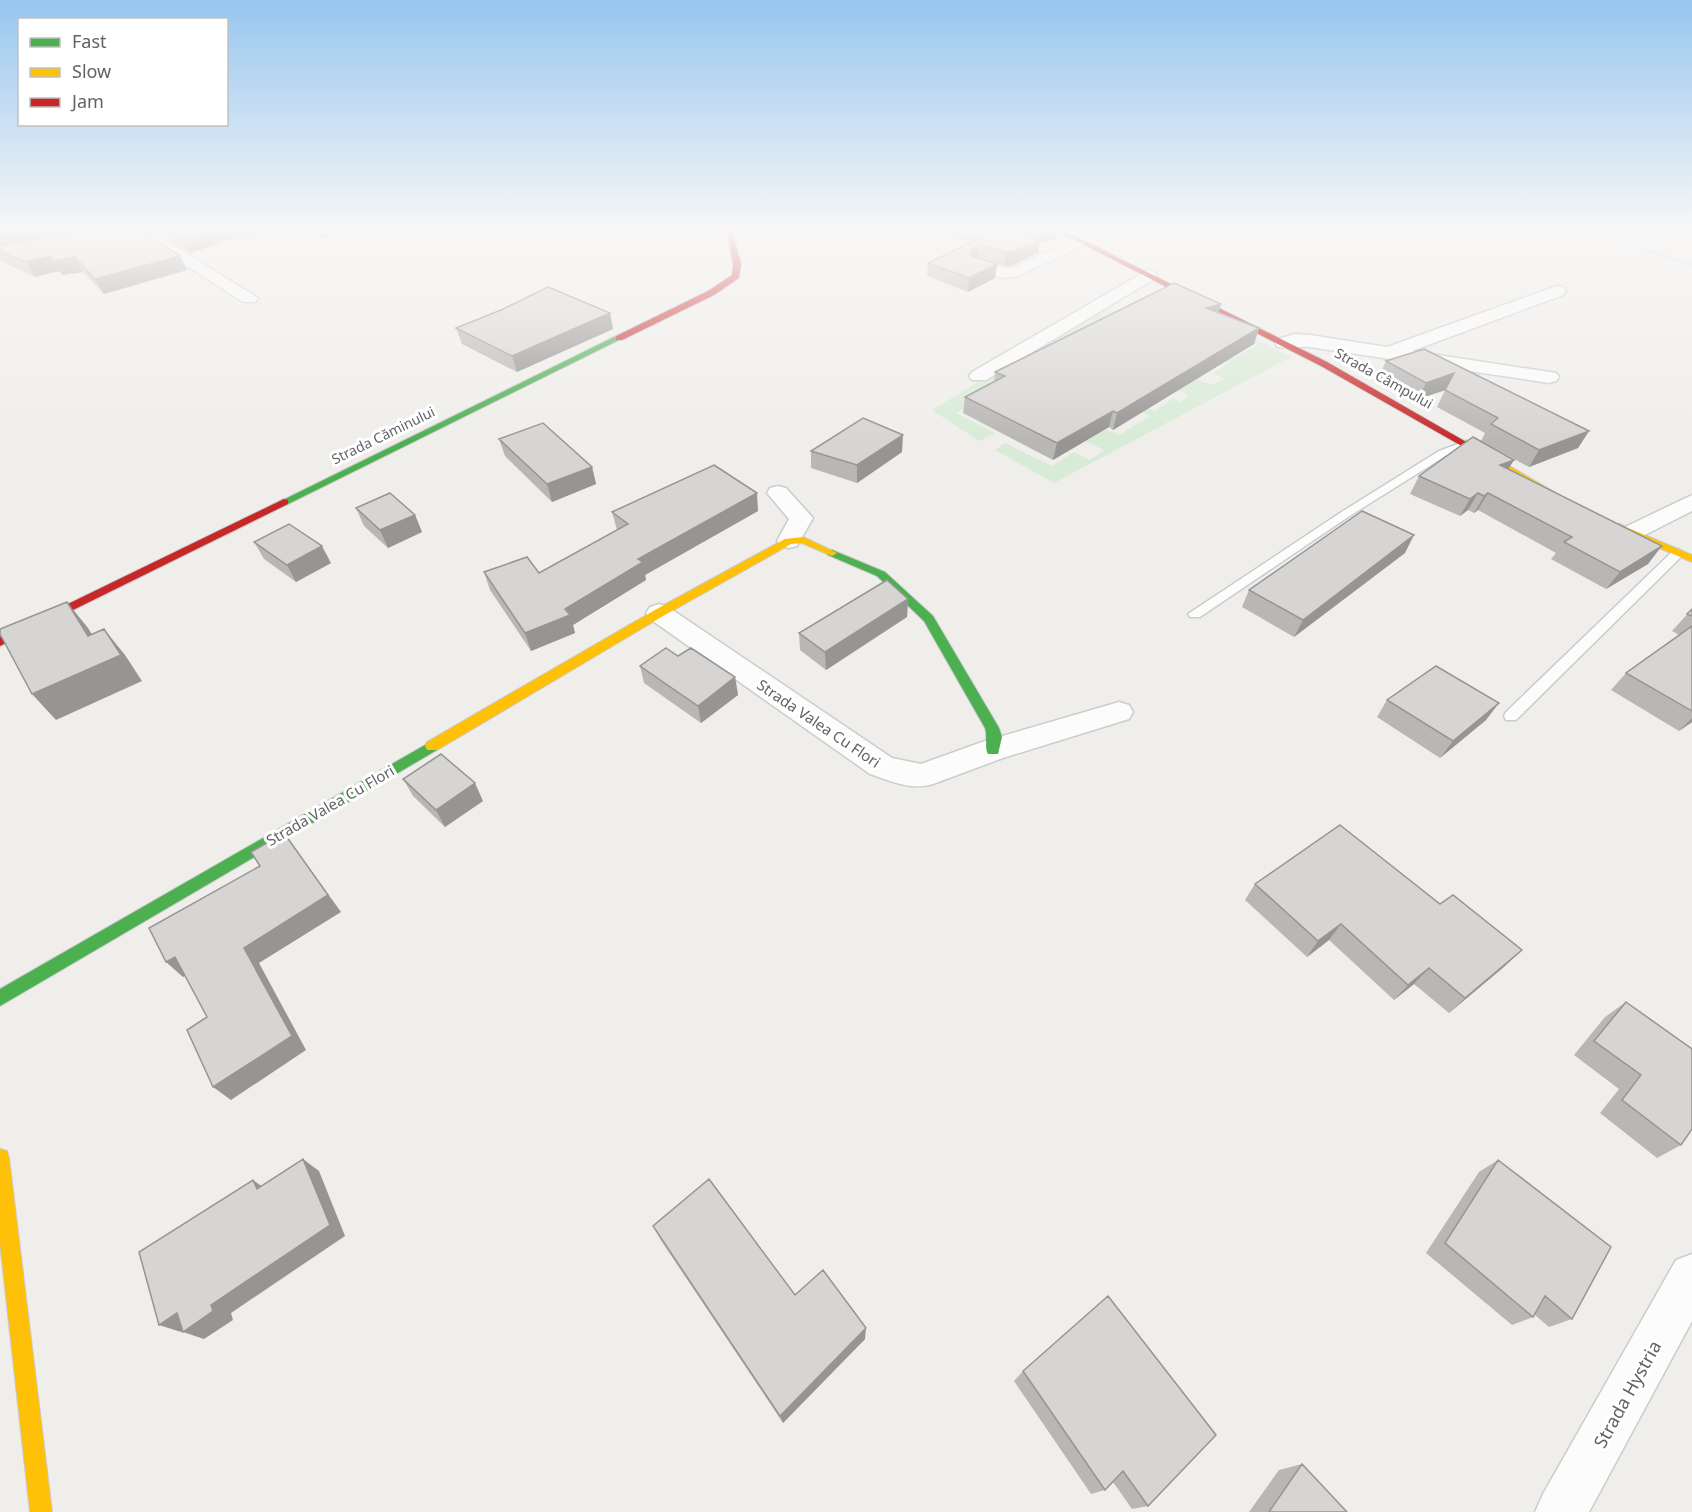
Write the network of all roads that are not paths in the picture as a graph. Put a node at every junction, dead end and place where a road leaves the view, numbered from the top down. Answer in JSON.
{"nodes":[{"id":1,"x":693,"y":301,"type":"edge"},
{"id":2,"x":1105,"y":301,"type":"edge"},
{"id":3,"x":1199,"y":301,"type":"edge"},
{"id":4,"x":1531,"y":301,"type":"edge"},
{"id":5,"x":1284,"y":343,"type":"junction"},
{"id":6,"x":1388,"y":353,"type":"junction"},
{"id":7,"x":980,"y":376,"type":"dead end"},
{"id":8,"x":1549,"y":377,"type":"dead end"},
{"id":9,"x":1466,"y":444,"type":"junction"},
{"id":10,"x":778,"y":493,"type":"dead end"},
{"id":11,"x":1567,"y":502,"type":"edge"},
{"id":12,"x":1692,"y":502,"type":"edge"},
{"id":13,"x":1604,"y":520,"type":"edge"},
{"id":14,"x":1631,"y":533,"type":"junction"},
{"id":15,"x":789,"y":541,"type":"junction"},
{"id":16,"x":1678,"y":553,"type":"junction"},
{"id":17,"x":1692,"y":559,"type":"edge"},
{"id":18,"x":659,"y":613,"type":"junction"},
{"id":19,"x":1195,"y":614,"type":"dead end"},
{"id":20,"x":0,"y":642,"type":"edge"},
{"id":21,"x":1119,"y":712,"type":"dead end"},
{"id":22,"x":1511,"y":716,"type":"dead end"},
{"id":23,"x":993,"y":750,"type":"junction"},
{"id":24,"x":0,"y":998,"type":"edge"},
{"id":25,"x":0,"y":1158,"type":"edge"},
{"id":26,"x":1692,"y":1276,"type":"edge"},
{"id":27,"x":41,"y":1512,"type":"edge"},
{"id":28,"x":1561,"y":1512,"type":"edge"}],
"edges":[{"from":1,"to":20,"type":"street","name":"Strada Căminului"},
{"from":2,"to":7,"type":"street"},
{"from":3,"to":5,"type":"street","name":"Strada Câmpului"},
{"from":4,"to":6,"type":"street"},
{"from":5,"to":6,"type":"street"},
{"from":5,"to":9,"type":"street","name":"Strada Câmpului"},
{"from":6,"to":8,"type":"street"},
{"from":9,"to":11,"type":"street","name":"Strada Câmpului"},
{"from":9,"to":19,"type":"lane"},
{"from":10,"to":15,"type":"street"},
{"from":12,"to":14,"type":"street"},
{"from":13,"to":14,"type":"street"},
{"from":14,"to":16,"type":"street"},
{"from":15,"to":18,"type":"street","name":"Strada Valea Cu Flori"},
{"from":15,"to":23,"type":"street"},
{"from":16,"to":17,"type":"street"},
{"from":16,"to":22,"type":"lane"},
{"from":18,"to":23,"type":"street","name":"Strada Valea Cu Flori"},
{"from":18,"to":24,"type":"street","name":"Strada Valea Cu Flori"},
{"from":21,"to":23,"type":"street","name":"Strada Valea Cu Flori"},
{"from":25,"to":27,"type":"street"},
{"from":26,"to":28,"type":"street","name":"Strada Hystria"}]}
